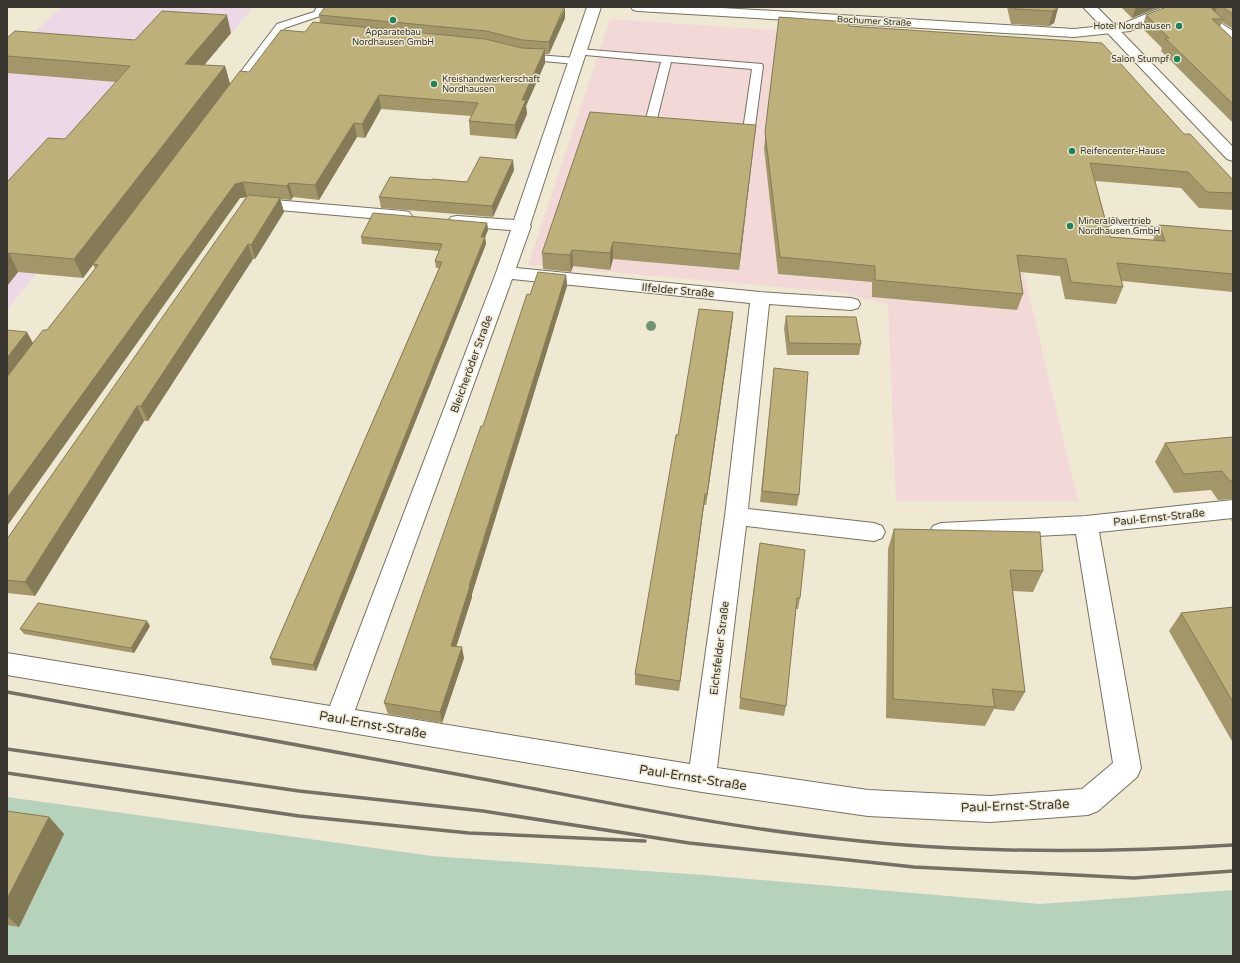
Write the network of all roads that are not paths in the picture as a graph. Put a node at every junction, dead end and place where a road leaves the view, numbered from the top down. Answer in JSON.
{"nodes":[{"id":1,"x":322,"y":7,"type":"edge"},
{"id":2,"x":594,"y":7,"type":"edge"},
{"id":3,"x":638,"y":7,"type":"edge"},
{"id":4,"x":1090,"y":7,"type":"edge"},
{"id":5,"x":1175,"y":7,"type":"edge"},
{"id":6,"x":1213,"y":21,"type":"edge"},
{"id":7,"x":281,"y":26,"type":"junction"},
{"id":8,"x":305,"y":29,"type":"edge"},
{"id":9,"x":1110,"y":29,"type":"junction"},
{"id":10,"x":1233,"y":36,"type":"edge"},
{"id":11,"x":516,"y":56,"type":"edge"},
{"id":12,"x":578,"y":56,"type":"junction"},
{"id":13,"x":668,"y":58,"type":"junction"},
{"id":14,"x":228,"y":96,"type":"edge"},
{"id":15,"x":672,"y":128,"type":"edge"},
{"id":16,"x":725,"y":132,"type":"edge"},
{"id":17,"x":1233,"y":156,"type":"edge"},
{"id":18,"x":238,"y":216,"type":"edge"},
{"id":19,"x":420,"y":218,"type":"edge"},
{"id":20,"x":443,"y":220,"type":"edge"},
{"id":21,"x":522,"y":226,"type":"junction"},
{"id":22,"x":1114,"y":230,"type":"dead end"},
{"id":23,"x":1193,"y":233,"type":"edge"},
{"id":24,"x":505,"y":274,"type":"junction"},
{"id":25,"x":760,"y":298,"type":"junction"},
{"id":26,"x":851,"y":304,"type":"dead end"},
{"id":27,"x":1233,"y":509,"type":"edge"},
{"id":28,"x":736,"y":516,"type":"junction"},
{"id":29,"x":1086,"y":525,"type":"junction"},
{"id":30,"x":874,"y":532,"type":"dead end"},
{"id":31,"x":925,"y":532,"type":"edge"},
{"id":32,"x":7,"y":664,"type":"edge"},
{"id":33,"x":339,"y":718,"type":"junction"},
{"id":34,"x":702,"y":779,"type":"junction"}],
"edges":[{"from":1,"to":7,"type":"lane"},
{"from":2,"to":12,"type":"street","name":"Bleicheröder Straße"},
{"from":3,"to":9,"type":"street","name":"Bochumer Straße"},
{"from":4,"to":9,"type":"street"},
{"from":5,"to":9,"type":"street","name":"Bochumer Straße"},
{"from":6,"to":10,"type":"lane"},
{"from":7,"to":8,"type":"lane"},
{"from":7,"to":14,"type":"lane"},
{"from":9,"to":17,"type":"street"},
{"from":11,"to":12,"type":"lane"},
{"from":12,"to":13,"type":"lane"},
{"from":12,"to":21,"type":"street","name":"Bleicheröder Straße"},
{"from":13,"to":15,"type":"lane"},
{"from":13,"to":16,"type":"lane"},
{"from":18,"to":19,"type":"street"},
{"from":20,"to":21,"type":"street"},
{"from":21,"to":24,"type":"street","name":"Bleicheröder Straße"},
{"from":22,"to":23,"type":"lane"},
{"from":24,"to":25,"type":"street","name":"Ilfelder Straße"},
{"from":24,"to":33,"type":"street","name":"Bleicheröder Straße"},
{"from":25,"to":26,"type":"street","name":"Ilfelder Straße"},
{"from":25,"to":28,"type":"street","name":"Eichsfelder Straße"},
{"from":27,"to":29,"type":"street","name":"Paul-Ernst-Straße"},
{"from":28,"to":30,"type":"street"},
{"from":28,"to":34,"type":"street","name":"Eichsfelder Straße"},
{"from":29,"to":31,"type":"street","name":"Paul-Ernst-Straße"},
{"from":29,"to":34,"type":"street","name":"Paul-Ernst-Straße"},
{"from":32,"to":33,"type":"street","name":"Paul-Ernst-Straße"},
{"from":33,"to":34,"type":"street","name":"Paul-Ernst-Straße"}]}
